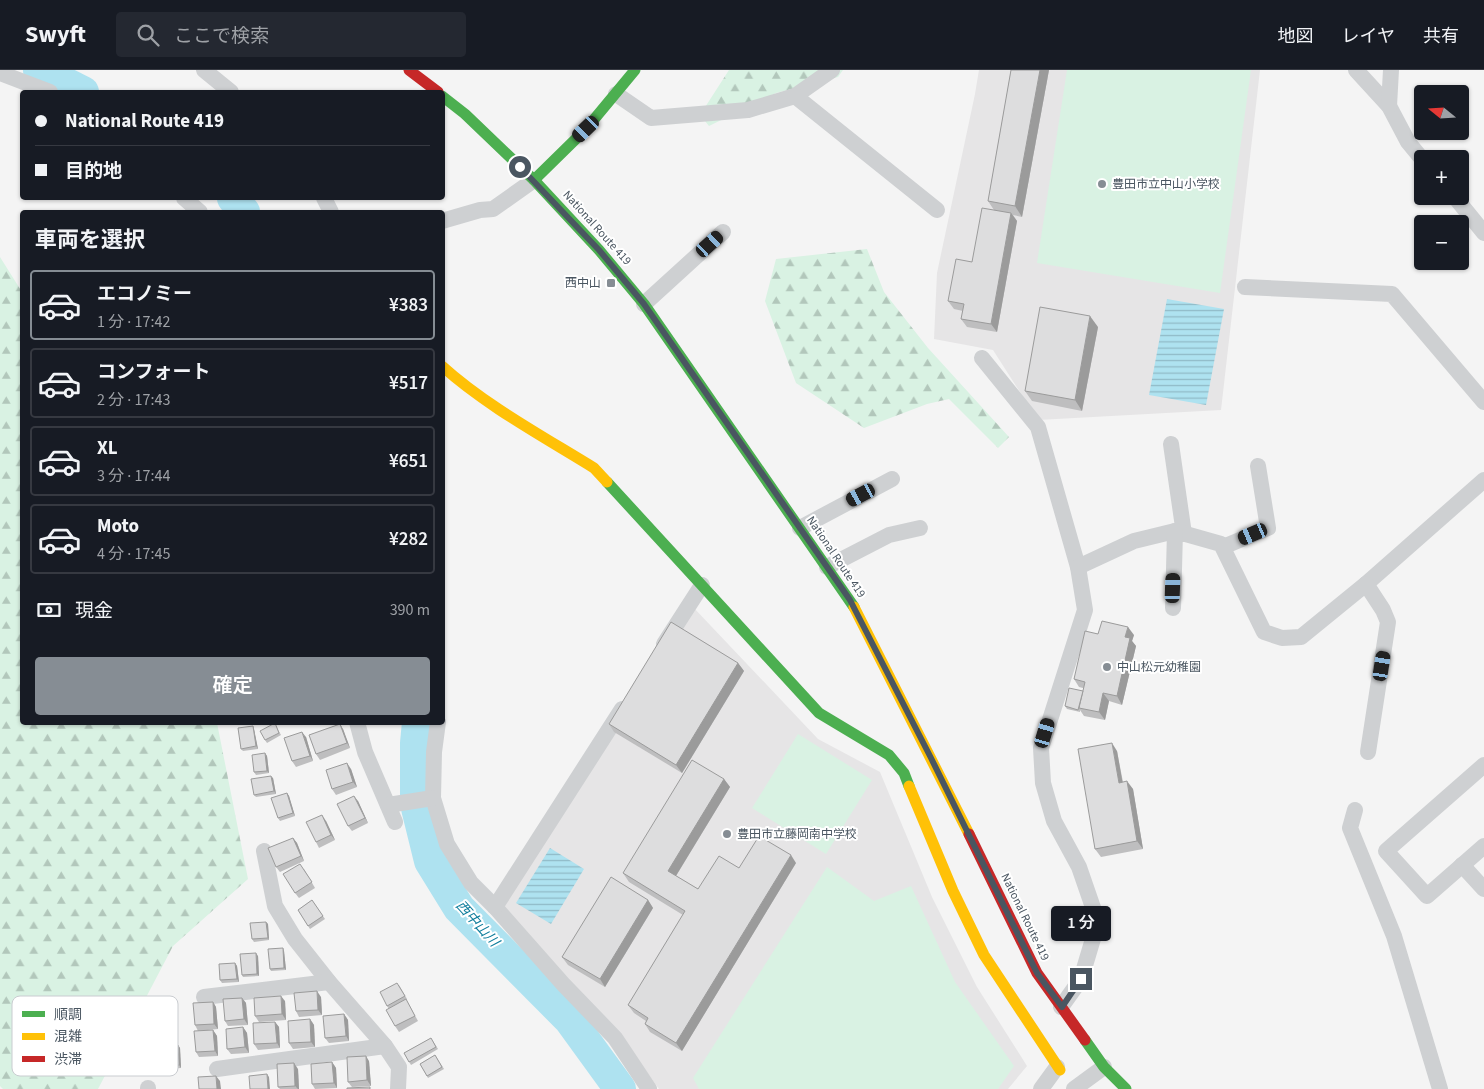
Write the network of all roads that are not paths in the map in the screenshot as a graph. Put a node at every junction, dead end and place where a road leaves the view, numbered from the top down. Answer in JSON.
{"nodes":[{"id":1,"x":204,"y":70,"type":"edge"},
{"id":2,"x":409,"y":70,"type":"edge"},
{"id":3,"x":635,"y":70,"type":"edge"},
{"id":4,"x":832,"y":70,"type":"edge"},
{"id":5,"x":1356,"y":70,"type":"edge"},
{"id":6,"x":1391,"y":70,"type":"edge"},
{"id":7,"x":0,"y":73,"type":"edge"},
{"id":8,"x":45,"y":90,"type":"edge"},
{"id":9,"x":229,"y":90,"type":"edge"},
{"id":10,"x":435,"y":90,"type":"edge"},
{"id":11,"x":616,"y":94,"type":"junction"},
{"id":12,"x":795,"y":96,"type":"junction"},
{"id":13,"x":445,"y":98,"type":"edge"},
{"id":14,"x":1389,"y":106,"type":"junction"},
{"id":15,"x":1415,"y":150,"type":"edge"},
{"id":16,"x":534,"y":180,"type":"junction"},
{"id":17,"x":186,"y":200,"type":"edge"},
{"id":18,"x":1461,"y":205,"type":"edge"},
{"id":19,"x":198,"y":210,"type":"edge"},
{"id":20,"x":937,"y":210,"type":"dead end"},
{"id":21,"x":445,"y":220,"type":"edge"},
{"id":22,"x":723,"y":232,"type":"dead end"},
{"id":23,"x":1484,"y":233,"type":"edge"},
{"id":24,"x":1244,"y":287,"type":"dead end"},
{"id":25,"x":644,"y":304,"type":"junction"},
{"id":26,"x":982,"y":358,"type":"dead end"},
{"id":27,"x":445,"y":368,"type":"edge"},
{"id":28,"x":1484,"y":402,"type":"edge"},
{"id":29,"x":1171,"y":444,"type":"dead end"},
{"id":30,"x":1258,"y":466,"type":"dead end"},
{"id":31,"x":892,"y":479,"type":"dead end"},
{"id":32,"x":1484,"y":480,"type":"edge"},
{"id":33,"x":800,"y":528,"type":"junction"},
{"id":34,"x":920,"y":528,"type":"dead end"},
{"id":35,"x":1179,"y":533,"type":"junction"},
{"id":36,"x":1223,"y":547,"type":"junction"},
{"id":37,"x":827,"y":567,"type":"junction"},
{"id":38,"x":1078,"y":567,"type":"junction"},
{"id":39,"x":1366,"y":584,"type":"junction"},
{"id":40,"x":702,"y":585,"type":"junction"},
{"id":41,"x":1172,"y":608,"type":"dead end"},
{"id":42,"x":654,"y":659,"type":"edge"},
{"id":43,"x":633,"y":692,"type":"edge"},
{"id":44,"x":358,"y":725,"type":"edge"},
{"id":45,"x":438,"y":725,"type":"edge"},
{"id":46,"x":1368,"y":752,"type":"dead end"},
{"id":47,"x":1484,"y":765,"type":"edge"},
{"id":48,"x":430,"y":799,"type":"junction"},
{"id":49,"x":392,"y":804,"type":"junction"},
{"id":50,"x":1355,"y":810,"type":"dead end"},
{"id":51,"x":395,"y":822,"type":"dead end"},
{"id":52,"x":1484,"y":846,"type":"edge"},
{"id":53,"x":264,"y":852,"type":"dead end"},
{"id":54,"x":1462,"y":865,"type":"junction"},
{"id":55,"x":1484,"y":889,"type":"edge"},
{"id":56,"x":495,"y":907,"type":"junction"},
{"id":57,"x":329,"y":982,"type":"junction"},
{"id":58,"x":204,"y":997,"type":"dead end"},
{"id":59,"x":1062,"y":1007,"type":"junction"},
{"id":60,"x":385,"y":1046,"type":"junction"},
{"id":61,"x":1104,"y":1067,"type":"junction"},
{"id":62,"x":1059,"y":1068,"type":"joint"},
{"id":63,"x":217,"y":1069,"type":"dead end"},
{"id":64,"x":398,"y":1089,"type":"edge"},
{"id":65,"x":649,"y":1089,"type":"edge"},
{"id":66,"x":1041,"y":1089,"type":"edge"},
{"id":67,"x":1074,"y":1089,"type":"edge"},
{"id":68,"x":1126,"y":1089,"type":"edge"},
{"id":69,"x":1440,"y":1089,"type":"edge"}],
"edges":[{"from":1,"to":9,"type":"street"},
{"from":2,"to":10,"type":"main road"},
{"from":3,"to":11,"type":"main road"},
{"from":4,"to":12,"type":"street"},
{"from":5,"to":14,"type":"street"},
{"from":6,"to":14,"type":"street"},
{"from":7,"to":8,"type":"street"},
{"from":11,"to":12,"type":"street"},
{"from":11,"to":16,"type":"main road"},
{"from":12,"to":20,"type":"street"},
{"from":13,"to":16,"type":"main road","name":"National Route 419"},
{"from":14,"to":15,"type":"street"},
{"from":16,"to":21,"type":"street"},
{"from":16,"to":25,"type":"main road","name":"National Route 419"},
{"from":17,"to":19,"type":"street"},
{"from":18,"to":23,"type":"street"},
{"from":22,"to":25,"type":"street"},
{"from":24,"to":28,"type":"street"},
{"from":25,"to":33,"type":"main road","name":"National Route 419"},
{"from":26,"to":38,"type":"street"},
{"from":27,"to":40,"type":"main road"},
{"from":29,"to":35,"type":"street"},
{"from":30,"to":36,"type":"street"},
{"from":31,"to":33,"type":"street"},
{"from":32,"to":39,"type":"street"},
{"from":33,"to":37,"type":"main road","name":"National Route 419"},
{"from":34,"to":37,"type":"street"},
{"from":35,"to":36,"type":"street"},
{"from":35,"to":38,"type":"street"},
{"from":35,"to":41,"type":"street"},
{"from":36,"to":39,"type":"street"},
{"from":37,"to":59,"type":"main road","name":"National Route 419"},
{"from":38,"to":59,"type":"street"},
{"from":39,"to":46,"type":"street"},
{"from":40,"to":42,"type":"street"},
{"from":40,"to":62,"type":"main road"},
{"from":43,"to":56,"type":"street"},
{"from":44,"to":49,"type":"street"},
{"from":45,"to":48,"type":"street"},
{"from":47,"to":54,"type":"street"},
{"from":48,"to":49,"type":"street"},
{"from":48,"to":56,"type":"street"},
{"from":49,"to":51,"type":"street"},
{"from":50,"to":69,"type":"street"},
{"from":52,"to":54,"type":"street"},
{"from":53,"to":57,"type":"street"},
{"from":54,"to":55,"type":"street"},
{"from":56,"to":65,"type":"street"},
{"from":57,"to":58,"type":"street"},
{"from":57,"to":60,"type":"street"},
{"from":59,"to":61,"type":"main road","name":"National Route 419"},
{"from":60,"to":63,"type":"street"},
{"from":60,"to":64,"type":"street"},
{"from":61,"to":67,"type":"street"},
{"from":61,"to":68,"type":"main road","name":"National Route 419"},
{"from":62,"to":66,"type":"street"}]}
